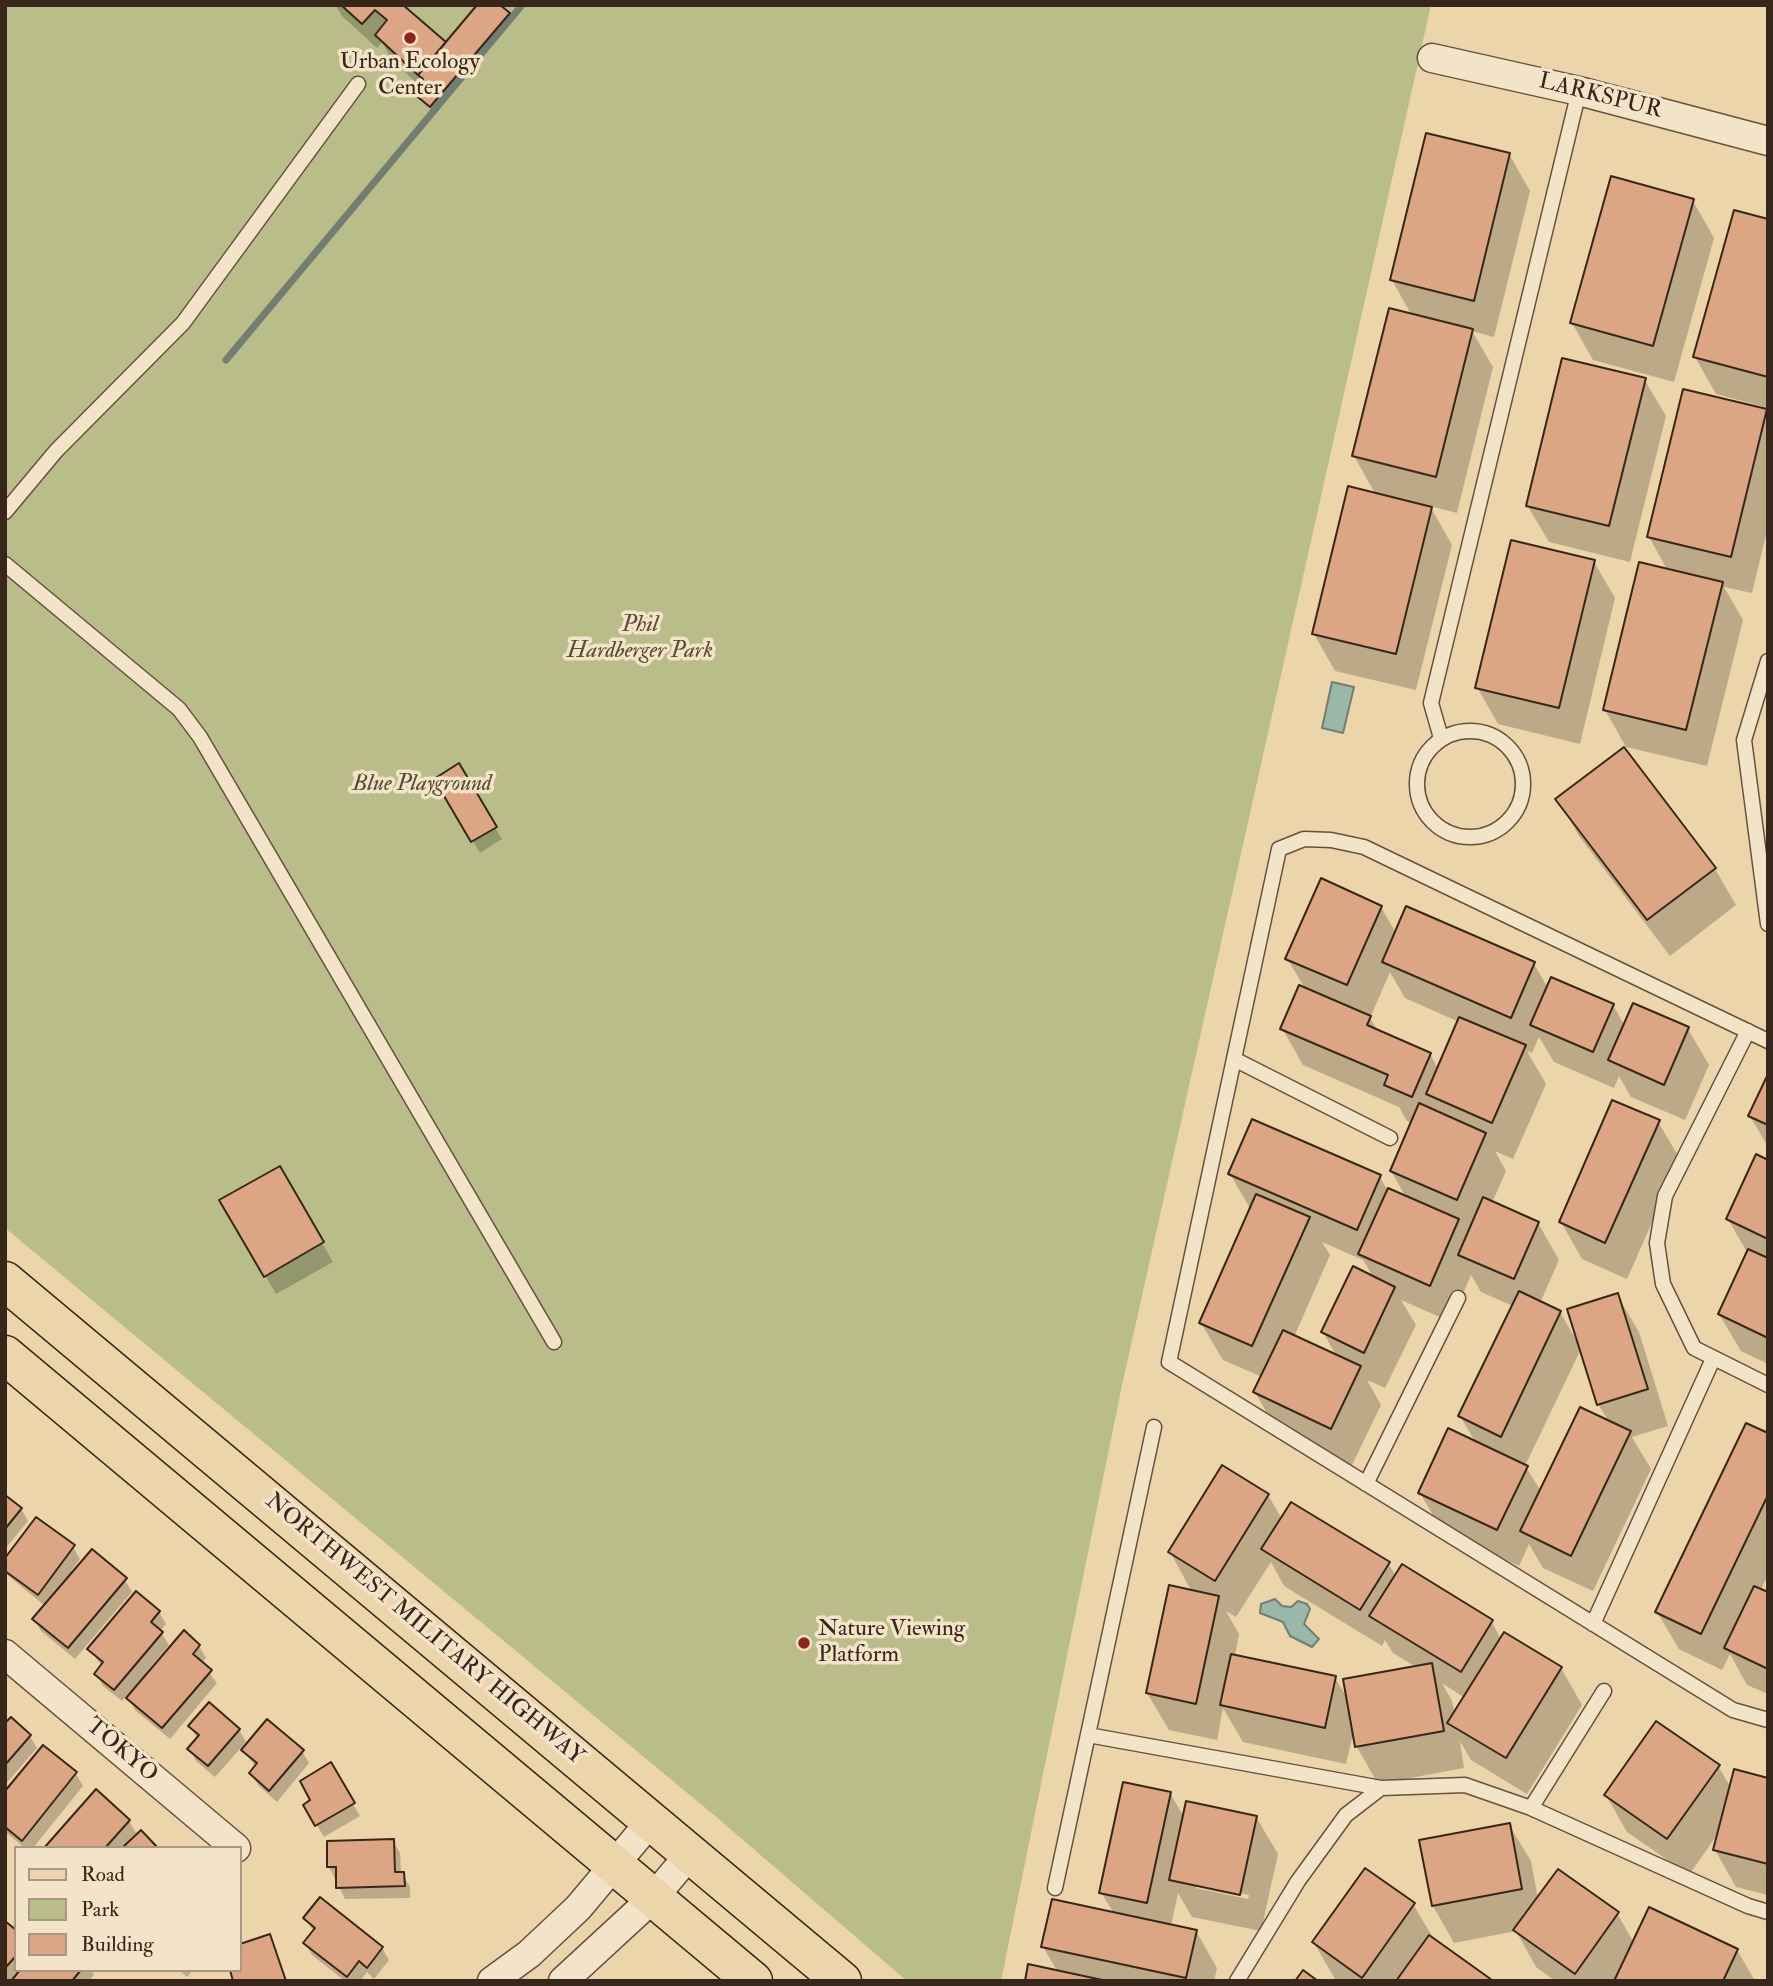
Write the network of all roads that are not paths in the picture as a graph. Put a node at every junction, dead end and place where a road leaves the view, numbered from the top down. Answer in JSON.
{"nodes":[{"id":1,"x":1432,"y":58,"type":"dead end"},
{"id":2,"x":358,"y":84,"type":"dead end"},
{"id":3,"x":1579,"y":90,"type":"junction"},
{"id":4,"x":1768,"y":141,"type":"edge"},
{"id":5,"x":5,"y":512,"type":"edge"},
{"id":6,"x":5,"y":564,"type":"edge"},
{"id":7,"x":1768,"y":661,"type":"edge"},
{"id":8,"x":1441,"y":738,"type":"junction"},
{"id":9,"x":1768,"y":924,"type":"edge"},
{"id":10,"x":1748,"y":1031,"type":"junction"},
{"id":11,"x":1768,"y":1041,"type":"edge"},
{"id":12,"x":1234,"y":1059,"type":"junction"},
{"id":13,"x":1390,"y":1138,"type":"dead end"},
{"id":14,"x":5,"y":1281,"type":"edge"},
{"id":15,"x":1458,"y":1298,"type":"dead end"},
{"id":16,"x":554,"y":1342,"type":"dead end"},
{"id":17,"x":5,"y":1355,"type":"edge"},
{"id":18,"x":1713,"y":1359,"type":"junction"},
{"id":19,"x":1768,"y":1385,"type":"edge"},
{"id":20,"x":1154,"y":1427,"type":"dead end"},
{"id":21,"x":1366,"y":1484,"type":"junction"},
{"id":22,"x":1593,"y":1624,"type":"junction"},
{"id":23,"x":5,"y":1654,"type":"edge"},
{"id":24,"x":1604,"y":1691,"type":"dead end"},
{"id":25,"x":1768,"y":1720,"type":"edge"},
{"id":26,"x":1088,"y":1735,"type":"junction"},
{"id":27,"x":1381,"y":1788,"type":"junction"},
{"id":28,"x":1531,"y":1808,"type":"junction"},
{"id":29,"x":651,"y":1821,"type":"junction"},
{"id":30,"x":234,"y":1846,"type":"edge"},
{"id":31,"x":690,"y":1854,"type":"junction"},
{"id":32,"x":614,"y":1865,"type":"junction"},
{"id":33,"x":1055,"y":1888,"type":"dead end"},
{"id":34,"x":653,"y":1898,"type":"junction"},
{"id":35,"x":1768,"y":1912,"type":"edge"},
{"id":36,"x":492,"y":1981,"type":"edge"},
{"id":37,"x":563,"y":1981,"type":"edge"},
{"id":38,"x":753,"y":1981,"type":"edge"},
{"id":39,"x":842,"y":1981,"type":"edge"},
{"id":40,"x":1237,"y":1981,"type":"edge"}],
"edges":[{"from":1,"to":3,"type":"street","name":"LARKSPUR"},
{"from":2,"to":5,"type":"lane"},
{"from":3,"to":4,"type":"street","name":"LARKSPUR"},
{"from":3,"to":8,"type":"lane"},
{"from":6,"to":16,"type":"lane"},
{"from":7,"to":9,"type":"lane"},
{"from":8,"to":8,"type":"lane"},
{"from":10,"to":11,"type":"lane"},
{"from":10,"to":12,"type":"lane"},
{"from":10,"to":18,"type":"lane"},
{"from":12,"to":13,"type":"lane"},
{"from":12,"to":21,"type":"lane"},
{"from":14,"to":29,"type":"main road","name":"NORTHWEST MILITARY HIGHWAY"},
{"from":15,"to":21,"type":"lane"},
{"from":17,"to":32,"type":"main road"},
{"from":18,"to":19,"type":"lane"},
{"from":18,"to":22,"type":"lane"},
{"from":20,"to":26,"type":"lane"},
{"from":21,"to":22,"type":"lane"},
{"from":22,"to":25,"type":"lane"},
{"from":23,"to":30,"type":"street","name":"TOKYO"},
{"from":24,"to":28,"type":"lane"},
{"from":26,"to":27,"type":"lane"},
{"from":26,"to":33,"type":"lane"},
{"from":27,"to":28,"type":"lane"},
{"from":27,"to":40,"type":"lane"},
{"from":28,"to":35,"type":"lane"},
{"from":29,"to":31,"type":"main road","name":"NORTHWEST MILITARY HIGHWAY"},
{"from":29,"to":32,"type":"street"},
{"from":31,"to":34,"type":"street"},
{"from":31,"to":39,"type":"main road","name":"NORTHWEST MILITARY HIGHWAY"},
{"from":32,"to":34,"type":"main road"},
{"from":32,"to":36,"type":"street"},
{"from":34,"to":37,"type":"street"},
{"from":34,"to":38,"type":"main road"}]}
